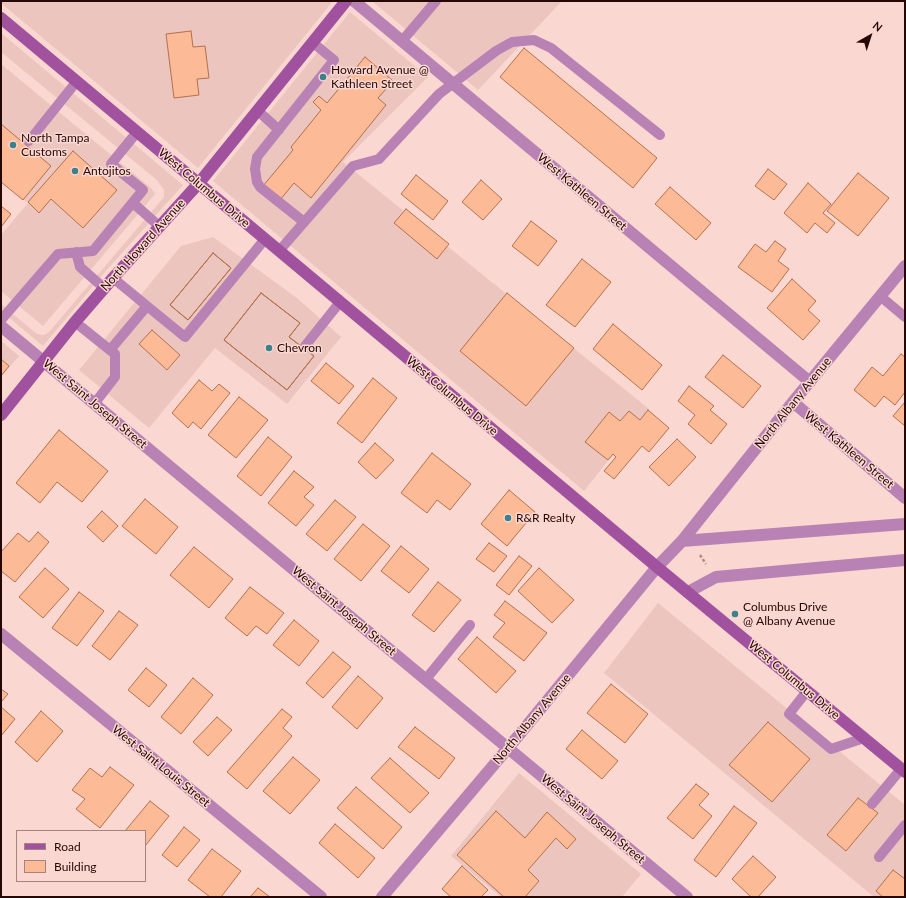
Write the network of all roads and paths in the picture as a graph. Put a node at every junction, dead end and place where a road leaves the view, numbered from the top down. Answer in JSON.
{"nodes":[{"id":1,"x":346,"y":1,"type":"edge"},
{"id":2,"x":354,"y":1,"type":"edge"},
{"id":3,"x":436,"y":1,"type":"edge"},
{"id":4,"x":1,"y":18,"type":"edge"},
{"id":5,"x":402,"y":41,"type":"junction"},
{"id":6,"x":312,"y":42,"type":"junction"},
{"id":7,"x":77,"y":82,"type":"junction"},
{"id":8,"x":453,"y":84,"type":"junction"},
{"id":9,"x":257,"y":110,"type":"junction"},
{"id":10,"x":279,"y":130,"type":"junction"},
{"id":11,"x":137,"y":132,"type":"junction"},
{"id":12,"x":660,"y":134,"type":"dead end"},
{"id":13,"x":29,"y":141,"type":"dead end"},
{"id":14,"x":199,"y":183,"type":"junction"},
{"id":15,"x":133,"y":203,"type":"junction"},
{"id":16,"x":304,"y":222,"type":"junction"},
{"id":17,"x":159,"y":226,"type":"junction"},
{"id":18,"x":265,"y":239,"type":"junction"},
{"id":19,"x":279,"y":251,"type":"junction"},
{"id":20,"x":76,"y":252,"type":"junction"},
{"id":21,"x":905,"y":266,"type":"edge"},
{"id":22,"x":112,"y":278,"type":"junction"},
{"id":23,"x":104,"y":288,"type":"junction"},
{"id":24,"x":880,"y":296,"type":"junction"},
{"id":25,"x":340,"y":302,"type":"junction"},
{"id":26,"x":147,"y":306,"type":"junction"},
{"id":27,"x":905,"y":317,"type":"edge"},
{"id":28,"x":1,"y":320,"type":"edge"},
{"id":29,"x":75,"y":322,"type":"junction"},
{"id":30,"x":1,"y":326,"type":"edge"},
{"id":31,"x":305,"y":346,"type":"dead end"},
{"id":32,"x":110,"y":350,"type":"junction"},
{"id":33,"x":43,"y":362,"type":"junction"},
{"id":34,"x":810,"y":382,"type":"junction"},
{"id":35,"x":793,"y":402,"type":"junction"},
{"id":36,"x":94,"y":404,"type":"junction"},
{"id":37,"x":1,"y":414,"type":"edge"},
{"id":38,"x":905,"y":498,"type":"edge"},
{"id":39,"x":905,"y":524,"type":"edge"},
{"id":40,"x":682,"y":541,"type":"junction"},
{"id":41,"x":698,"y":552,"type":"dead end"},
{"id":42,"x":905,"y":560,"type":"edge"},
{"id":43,"x":658,"y":567,"type":"junction"},
{"id":44,"x":707,"y":567,"type":"dead end"},
{"id":45,"x":688,"y":592,"type":"junction"},
{"id":46,"x":470,"y":625,"type":"dead end"},
{"id":47,"x":1,"y":634,"type":"edge"},
{"id":48,"x":426,"y":679,"type":"junction"},
{"id":49,"x":807,"y":691,"type":"junction"},
{"id":50,"x":864,"y":738,"type":"junction"},
{"id":51,"x":508,"y":747,"type":"junction"},
{"id":52,"x":903,"y":770,"type":"edge"},
{"id":53,"x":872,"y":804,"type":"dead end"},
{"id":54,"x":905,"y":825,"type":"edge"},
{"id":55,"x":879,"y":857,"type":"dead end"},
{"id":56,"x":321,"y":897,"type":"edge"},
{"id":57,"x":382,"y":897,"type":"edge"},
{"id":58,"x":688,"y":897,"type":"edge"}],
"edges":[{"from":1,"to":6,"type":"main road","name":"North Howard Avenue"},
{"from":2,"to":5,"type":"street","name":"West Kathleen Street"},
{"from":3,"to":5,"type":"lane"},
{"from":4,"to":7,"type":"main road","name":"West Columbus Drive"},
{"from":5,"to":8,"type":"street","name":"West Kathleen Street"},
{"from":6,"to":9,"type":"main road","name":"North Howard Avenue"},
{"from":6,"to":10,"type":"lane"},
{"from":7,"to":11,"type":"main road","name":"West Columbus Drive"},
{"from":7,"to":13,"type":"lane"},
{"from":8,"to":12,"type":"lane"},
{"from":8,"to":16,"type":"lane"},
{"from":8,"to":34,"type":"street","name":"West Kathleen Street"},
{"from":9,"to":10,"type":"lane"},
{"from":9,"to":14,"type":"main road","name":"North Howard Avenue"},
{"from":10,"to":16,"type":"lane"},
{"from":11,"to":14,"type":"main road","name":"West Columbus Drive"},
{"from":11,"to":15,"type":"lane"},
{"from":14,"to":17,"type":"main road","name":"North Howard Avenue"},
{"from":14,"to":18,"type":"main road","name":"West Columbus Drive"},
{"from":15,"to":17,"type":"lane"},
{"from":15,"to":20,"type":"lane"},
{"from":16,"to":19,"type":"lane"},
{"from":17,"to":22,"type":"main road","name":"North Howard Avenue"},
{"from":18,"to":19,"type":"main road","name":"West Columbus Drive"},
{"from":18,"to":26,"type":"lane"},
{"from":19,"to":25,"type":"main road","name":"West Columbus Drive"},
{"from":20,"to":23,"type":"lane"},
{"from":20,"to":28,"type":"lane"},
{"from":21,"to":24,"type":"street","name":"North Albany Avenue"},
{"from":22,"to":23,"type":"main road","name":"North Howard Avenue"},
{"from":22,"to":26,"type":"lane"},
{"from":23,"to":29,"type":"main road","name":"North Howard Avenue"},
{"from":24,"to":27,"type":"lane"},
{"from":24,"to":34,"type":"street","name":"North Albany Avenue"},
{"from":25,"to":31,"type":"lane"},
{"from":25,"to":43,"type":"main road","name":"West Columbus Drive"},
{"from":26,"to":32,"type":"lane"},
{"from":29,"to":32,"type":"lane"},
{"from":29,"to":33,"type":"main road","name":"North Howard Avenue"},
{"from":30,"to":33,"type":"street","name":"West Saint Joseph Street"},
{"from":32,"to":36,"type":"lane"},
{"from":33,"to":36,"type":"street","name":"West Saint Joseph Street"},
{"from":33,"to":37,"type":"main road","name":"North Howard Avenue"},
{"from":34,"to":35,"type":"street","name":"North Albany Avenue"},
{"from":35,"to":38,"type":"street","name":"West Kathleen Street"},
{"from":35,"to":40,"type":"street","name":"North Albany Avenue"},
{"from":36,"to":48,"type":"street","name":"West Saint Joseph Street"},
{"from":39,"to":40,"type":"street"},
{"from":40,"to":43,"type":"street","name":"North Albany Avenue"},
{"from":41,"to":44,"type":"path"},
{"from":42,"to":45,"type":"street"},
{"from":43,"to":45,"type":"main road","name":"West Columbus Drive"},
{"from":43,"to":51,"type":"street","name":"North Albany Avenue"},
{"from":45,"to":49,"type":"main road","name":"West Columbus Drive"},
{"from":46,"to":48,"type":"lane"},
{"from":47,"to":56,"type":"street","name":"West Saint Louis Street"},
{"from":48,"to":51,"type":"street","name":"West Saint Joseph Street"},
{"from":49,"to":50,"type":"main road","name":"West Columbus Drive"},
{"from":49,"to":50,"type":"lane"},
{"from":50,"to":52,"type":"main road","name":"West Columbus Drive"},
{"from":51,"to":57,"type":"street","name":"North Albany Avenue"},
{"from":51,"to":58,"type":"street","name":"West Saint Joseph Street"},
{"from":52,"to":53,"type":"lane"},
{"from":54,"to":55,"type":"lane"}]}
